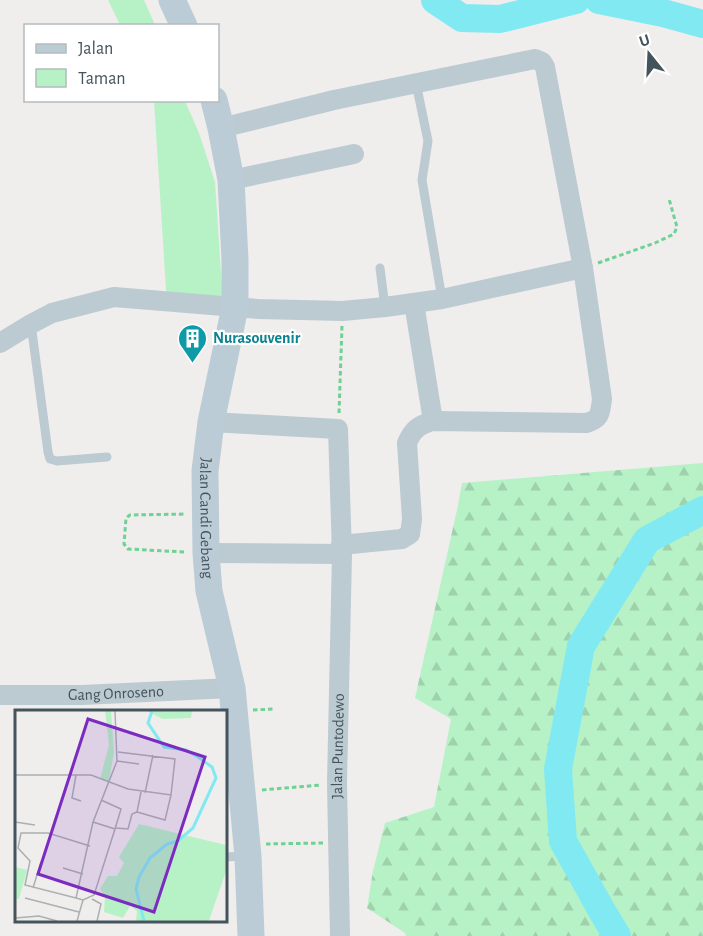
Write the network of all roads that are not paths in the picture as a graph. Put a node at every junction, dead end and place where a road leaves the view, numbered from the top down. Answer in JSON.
{"nodes":[{"id":1,"x":172,"y":0,"type":"edge"},
{"id":2,"x":182,"y":24,"type":"edge"},
{"id":3,"x":416,"y":83,"type":"junction"},
{"id":4,"x":214,"y":102,"type":"edge"},
{"id":5,"x":221,"y":128,"type":"junction"},
{"id":6,"x":354,"y":154,"type":"dead end"},
{"id":7,"x":231,"y":180,"type":"junction"},
{"id":8,"x":380,"y":268,"type":"dead end"},
{"id":9,"x":583,"y":268,"type":"junction"},
{"id":10,"x":442,"y":299,"type":"junction"},
{"id":11,"x":414,"y":303,"type":"junction"},
{"id":12,"x":235,"y":307,"type":"junction"},
{"id":13,"x":385,"y":308,"type":"junction"},
{"id":14,"x":31,"y":324,"type":"junction"},
{"id":15,"x":0,"y":343,"type":"edge"},
{"id":16,"x":432,"y":420,"type":"junction"},
{"id":17,"x":211,"y":422,"type":"junction"},
{"id":18,"x":107,"y":457,"type":"dead end"},
{"id":19,"x":342,"y":550,"type":"junction"},
{"id":20,"x":206,"y":553,"type":"junction"},
{"id":21,"x":232,"y":688,"type":"junction"},
{"id":22,"x":0,"y":695,"type":"edge"},
{"id":23,"x":240,"y":852,"type":"edge"},
{"id":24,"x":251,"y":936,"type":"edge"},
{"id":25,"x":340,"y":936,"type":"edge"}],
"edges":[{"from":1,"to":2,"type":"main road"},
{"from":3,"to":5,"type":"street"},
{"from":3,"to":9,"type":"street"},
{"from":3,"to":10,"type":"lane"},
{"from":4,"to":5,"type":"main road","name":"Jalan Candi Gebang"},
{"from":5,"to":7,"type":"main road","name":"Jalan Candi Gebang"},
{"from":6,"to":7,"type":"street"},
{"from":7,"to":12,"type":"main road","name":"Jalan Candi Gebang"},
{"from":8,"to":13,"type":"lane"},
{"from":9,"to":10,"type":"street"},
{"from":9,"to":16,"type":"street"},
{"from":10,"to":11,"type":"street"},
{"from":11,"to":13,"type":"street"},
{"from":11,"to":16,"type":"street"},
{"from":12,"to":13,"type":"street"},
{"from":12,"to":14,"type":"street"},
{"from":12,"to":17,"type":"main road","name":"Jalan Candi Gebang"},
{"from":14,"to":15,"type":"street"},
{"from":14,"to":18,"type":"lane"},
{"from":16,"to":19,"type":"street"},
{"from":17,"to":19,"type":"street","name":"Jalan Puntodewo"},
{"from":17,"to":20,"type":"main road","name":"Jalan Candi Gebang"},
{"from":19,"to":20,"type":"street"},
{"from":19,"to":25,"type":"street","name":"Jalan Puntodewo"},
{"from":20,"to":21,"type":"main road","name":"Jalan Candi Gebang"},
{"from":21,"to":22,"type":"street","name":"Gang Onroseno"},
{"from":21,"to":23,"type":"main road","name":"Jalan Candi Gebang"},
{"from":23,"to":24,"type":"main road","name":"Jalan Candi Gebang"}]}
